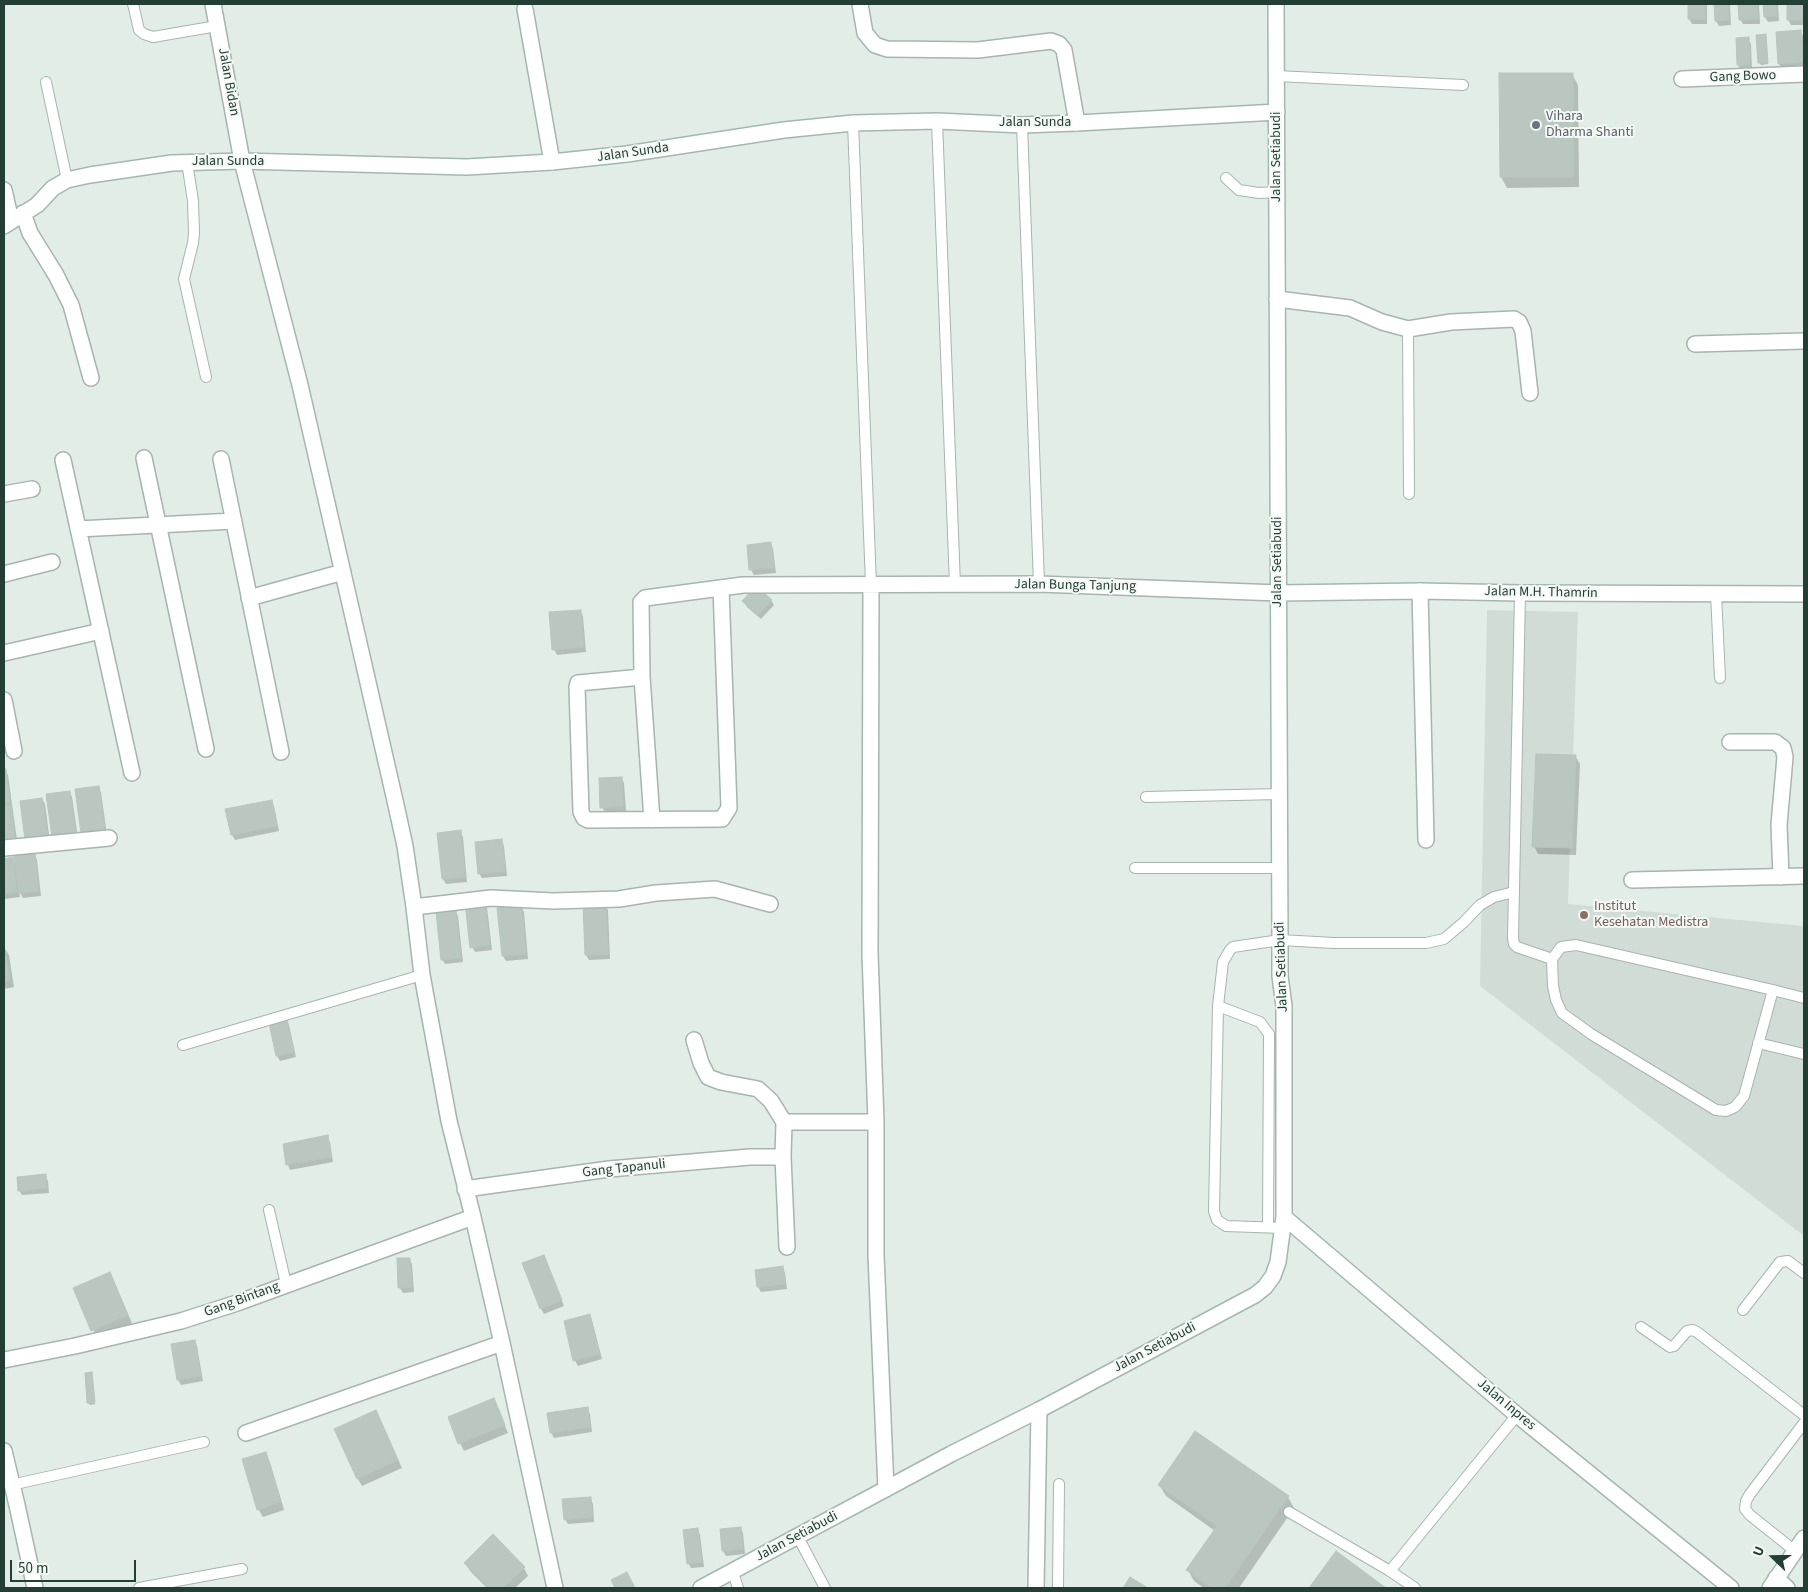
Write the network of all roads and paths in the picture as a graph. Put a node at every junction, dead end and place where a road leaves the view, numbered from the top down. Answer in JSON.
{"nodes":[{"id":1,"x":133,"y":4,"type":"edge"},
{"id":2,"x":213,"y":4,"type":"edge"},
{"id":3,"x":860,"y":4,"type":"edge"},
{"id":4,"x":1276,"y":4,"type":"edge"},
{"id":5,"x":526,"y":9,"type":"dead end"},
{"id":6,"x":217,"y":26,"type":"junction"},
{"id":7,"x":1804,"y":74,"type":"edge"},
{"id":8,"x":1276,"y":76,"type":"junction"},
{"id":9,"x":1682,"y":79,"type":"dead end"},
{"id":10,"x":46,"y":82,"type":"dead end"},
{"id":11,"x":1463,"y":85,"type":"dead end"},
{"id":12,"x":1276,"y":112,"type":"junction"},
{"id":13,"x":937,"y":121,"type":"junction"},
{"id":14,"x":853,"y":123,"type":"junction"},
{"id":15,"x":1076,"y":123,"type":"junction"},
{"id":16,"x":1022,"y":125,"type":"junction"},
{"id":17,"x":242,"y":161,"type":"junction"},
{"id":18,"x":187,"y":162,"type":"junction"},
{"id":19,"x":552,"y":162,"type":"junction"},
{"id":20,"x":1226,"y":178,"type":"dead end"},
{"id":21,"x":67,"y":180,"type":"junction"},
{"id":22,"x":4,"y":190,"type":"edge"},
{"id":23,"x":1277,"y":192,"type":"junction"},
{"id":24,"x":13,"y":220,"type":"edge"},
{"id":25,"x":1277,"y":299,"type":"junction"},
{"id":26,"x":1408,"y":329,"type":"junction"},
{"id":27,"x":1804,"y":341,"type":"edge"},
{"id":28,"x":1694,"y":344,"type":"dead end"},
{"id":29,"x":206,"y":377,"type":"dead end"},
{"id":30,"x":91,"y":378,"type":"dead end"},
{"id":31,"x":1530,"y":393,"type":"dead end"},
{"id":32,"x":144,"y":458,"type":"dead end"},
{"id":33,"x":221,"y":458,"type":"dead end"},
{"id":34,"x":63,"y":460,"type":"dead end"},
{"id":35,"x":32,"y":489,"type":"dead end"},
{"id":36,"x":4,"y":494,"type":"edge"},
{"id":37,"x":1410,"y":494,"type":"dead end"},
{"id":38,"x":234,"y":521,"type":"junction"},
{"id":39,"x":158,"y":525,"type":"junction"},
{"id":40,"x":78,"y":529,"type":"junction"},
{"id":41,"x":52,"y":562,"type":"dead end"},
{"id":42,"x":343,"y":572,"type":"junction"},
{"id":43,"x":4,"y":574,"type":"edge"},
{"id":44,"x":1039,"y":584,"type":"junction"},
{"id":45,"x":872,"y":585,"type":"junction"},
{"id":46,"x":955,"y":585,"type":"junction"},
{"id":47,"x":722,"y":588,"type":"junction"},
{"id":48,"x":1420,"y":591,"type":"junction"},
{"id":49,"x":1279,"y":593,"type":"junction"},
{"id":50,"x":1520,"y":593,"type":"junction"},
{"id":51,"x":1716,"y":594,"type":"junction"},
{"id":52,"x":1804,"y":594,"type":"edge"},
{"id":53,"x":250,"y":598,"type":"junction"},
{"id":54,"x":101,"y":631,"type":"junction"},
{"id":55,"x":4,"y":653,"type":"edge"},
{"id":56,"x":642,"y":677,"type":"junction"},
{"id":57,"x":1720,"y":678,"type":"dead end"},
{"id":58,"x":4,"y":708,"type":"edge"},
{"id":59,"x":1730,"y":742,"type":"dead end"},
{"id":60,"x":206,"y":749,"type":"dead end"},
{"id":61,"x":14,"y":751,"type":"dead end"},
{"id":62,"x":281,"y":752,"type":"dead end"},
{"id":63,"x":132,"y":773,"type":"dead end"},
{"id":64,"x":1280,"y":794,"type":"junction"},
{"id":65,"x":1146,"y":797,"type":"dead end"},
{"id":66,"x":652,"y":820,"type":"junction"},
{"id":67,"x":109,"y":838,"type":"dead end"},
{"id":68,"x":1426,"y":840,"type":"dead end"},
{"id":69,"x":4,"y":848,"type":"edge"},
{"id":70,"x":1135,"y":868,"type":"dead end"},
{"id":71,"x":1280,"y":868,"type":"junction"},
{"id":72,"x":1804,"y":876,"type":"edge"},
{"id":73,"x":1781,"y":877,"type":"junction"},
{"id":74,"x":1632,"y":880,"type":"dead end"},
{"id":75,"x":1514,"y":892,"type":"junction"},
{"id":76,"x":770,"y":904,"type":"dead end"},
{"id":77,"x":414,"y":907,"type":"junction"},
{"id":78,"x":1280,"y":940,"type":"junction"},
{"id":79,"x":1552,"y":959,"type":"junction"},
{"id":80,"x":422,"y":975,"type":"junction"},
{"id":81,"x":1773,"y":990,"type":"junction"},
{"id":82,"x":1804,"y":998,"type":"edge"},
{"id":83,"x":1218,"y":1006,"type":"junction"},
{"id":84,"x":694,"y":1040,"type":"dead end"},
{"id":85,"x":1758,"y":1043,"type":"junction"},
{"id":86,"x":183,"y":1045,"type":"dead end"},
{"id":87,"x":1804,"y":1054,"type":"edge"},
{"id":88,"x":784,"y":1122,"type":"junction"},
{"id":89,"x":876,"y":1122,"type":"junction"},
{"id":90,"x":783,"y":1157,"type":"junction"},
{"id":91,"x":465,"y":1189,"type":"junction"},
{"id":92,"x":268,"y":1210,"type":"dead end"},
{"id":93,"x":473,"y":1217,"type":"junction"},
{"id":94,"x":1278,"y":1224,"type":"junction"},
{"id":95,"x":787,"y":1248,"type":"dead end"},
{"id":96,"x":1804,"y":1273,"type":"edge"},
{"id":97,"x":286,"y":1284,"type":"junction"},
{"id":98,"x":1743,"y":1310,"type":"dead end"},
{"id":99,"x":1641,"y":1327,"type":"dead end"},
{"id":100,"x":502,"y":1343,"type":"junction"},
{"id":101,"x":4,"y":1360,"type":"edge"},
{"id":102,"x":1039,"y":1410,"type":"junction"},
{"id":103,"x":1517,"y":1415,"type":"junction"},
{"id":104,"x":1804,"y":1415,"type":"edge"},
{"id":105,"x":1804,"y":1423,"type":"edge"},
{"id":106,"x":246,"y":1433,"type":"dead end"},
{"id":107,"x":204,"y":1442,"type":"dead end"},
{"id":108,"x":4,"y":1451,"type":"edge"},
{"id":109,"x":1059,"y":1484,"type":"dead end"},
{"id":110,"x":12,"y":1485,"type":"junction"},
{"id":111,"x":886,"y":1489,"type":"junction"},
{"id":112,"x":11,"y":1505,"type":"edge"},
{"id":113,"x":1289,"y":1512,"type":"dead end"},
{"id":114,"x":798,"y":1537,"type":"junction"},
{"id":115,"x":1800,"y":1544,"type":"edge"},
{"id":116,"x":242,"y":1569,"type":"dead end"},
{"id":117,"x":1390,"y":1571,"type":"junction"},
{"id":118,"x":733,"y":1572,"type":"junction"},
{"id":119,"x":1778,"y":1585,"type":"edge"},
{"id":120,"x":35,"y":1588,"type":"edge"},
{"id":121,"x":139,"y":1588,"type":"edge"},
{"id":122,"x":555,"y":1588,"type":"edge"},
{"id":123,"x":701,"y":1588,"type":"edge"},
{"id":124,"x":738,"y":1588,"type":"edge"},
{"id":125,"x":824,"y":1588,"type":"edge"},
{"id":126,"x":1036,"y":1588,"type":"edge"},
{"id":127,"x":1058,"y":1588,"type":"edge"},
{"id":128,"x":1415,"y":1588,"type":"edge"},
{"id":129,"x":1730,"y":1588,"type":"edge"}],
"edges":[{"from":1,"to":6,"type":"lane"},
{"from":2,"to":6,"type":"street","name":"Jalan Bidan"},
{"from":3,"to":15,"type":"street"},
{"from":4,"to":8,"type":"street","name":"Jalan Setiabudi"},
{"from":5,"to":19,"type":"street"},
{"from":6,"to":17,"type":"street","name":"Jalan Bidan"},
{"from":7,"to":9,"type":"street","name":"Gang Bowo"},
{"from":8,"to":11,"type":"lane"},
{"from":8,"to":12,"type":"street","name":"Jalan Setiabudi"},
{"from":10,"to":21,"type":"lane"},
{"from":12,"to":15,"type":"street","name":"Jalan Sunda"},
{"from":12,"to":23,"type":"street","name":"Jalan Setiabudi"},
{"from":13,"to":14,"type":"street","name":"Jalan Sunda"},
{"from":13,"to":16,"type":"street","name":"Jalan Sunda"},
{"from":13,"to":46,"type":"lane"},
{"from":14,"to":19,"type":"street","name":"Jalan Sunda"},
{"from":14,"to":45,"type":"lane"},
{"from":15,"to":16,"type":"street","name":"Jalan Sunda"},
{"from":16,"to":44,"type":"lane"},
{"from":17,"to":18,"type":"street","name":"Jalan Sunda"},
{"from":17,"to":19,"type":"street","name":"Jalan Sunda"},
{"from":17,"to":42,"type":"street","name":"Jalan Bidan"},
{"from":18,"to":21,"type":"street","name":"Jalan Sunda"},
{"from":18,"to":29,"type":"lane"},
{"from":20,"to":23,"type":"lane"},
{"from":21,"to":24,"type":"street","name":"Jalan Sunda"},
{"from":22,"to":24,"type":"street"},
{"from":23,"to":25,"type":"street","name":"Jalan Setiabudi"},
{"from":24,"to":30,"type":"street"},
{"from":25,"to":26,"type":"street"},
{"from":25,"to":49,"type":"street","name":"Jalan Setiabudi"},
{"from":26,"to":31,"type":"street"},
{"from":26,"to":37,"type":"lane"},
{"from":27,"to":28,"type":"street"},
{"from":32,"to":39,"type":"street"},
{"from":33,"to":38,"type":"street"},
{"from":34,"to":40,"type":"street"},
{"from":35,"to":36,"type":"street"},
{"from":38,"to":39,"type":"street"},
{"from":38,"to":53,"type":"street"},
{"from":39,"to":40,"type":"street"},
{"from":39,"to":60,"type":"street"},
{"from":40,"to":54,"type":"street"},
{"from":41,"to":43,"type":"street"},
{"from":42,"to":53,"type":"street"},
{"from":42,"to":77,"type":"street","name":"Jalan Bidan"},
{"from":44,"to":46,"type":"street","name":"Jalan Bunga Tanjung"},
{"from":44,"to":49,"type":"street","name":"Jalan Bunga Tanjung"},
{"from":45,"to":46,"type":"street","name":"Jalan Bunga Tanjung"},
{"from":45,"to":47,"type":"street","name":"Jalan Bunga Tanjung"},
{"from":45,"to":89,"type":"street"},
{"from":47,"to":56,"type":"street","name":"Jalan Bunga Tanjung"},
{"from":47,"to":66,"type":"street"},
{"from":48,"to":49,"type":"street","name":"Jalan M.H. Thamrin"},
{"from":48,"to":50,"type":"street","name":"Jalan M.H. Thamrin"},
{"from":48,"to":68,"type":"street"},
{"from":49,"to":64,"type":"street","name":"Jalan Setiabudi"},
{"from":50,"to":51,"type":"street","name":"Jalan M.H. Thamrin"},
{"from":50,"to":75,"type":"lane"},
{"from":51,"to":52,"type":"street","name":"Jalan M.H. Thamrin"},
{"from":51,"to":57,"type":"lane"},
{"from":53,"to":62,"type":"street"},
{"from":54,"to":55,"type":"street"},
{"from":54,"to":63,"type":"street"},
{"from":56,"to":66,"type":"street"},
{"from":56,"to":66,"type":"street"},
{"from":58,"to":61,"type":"street"},
{"from":59,"to":73,"type":"street"},
{"from":64,"to":65,"type":"lane"},
{"from":64,"to":71,"type":"street","name":"Jalan Setiabudi"},
{"from":67,"to":69,"type":"street"},
{"from":70,"to":71,"type":"lane"},
{"from":71,"to":78,"type":"street","name":"Jalan Setiabudi"},
{"from":72,"to":73,"type":"street"},
{"from":73,"to":74,"type":"street"},
{"from":75,"to":78,"type":"lane"},
{"from":75,"to":79,"type":"lane"},
{"from":76,"to":77,"type":"street"},
{"from":77,"to":80,"type":"street","name":"Jalan Bidan"},
{"from":78,"to":83,"type":"lane"},
{"from":78,"to":94,"type":"street","name":"Jalan Setiabudi"},
{"from":79,"to":81,"type":"lane"},
{"from":79,"to":85,"type":"lane"},
{"from":80,"to":86,"type":"lane"},
{"from":80,"to":91,"type":"street","name":"Jalan Bidan"},
{"from":81,"to":82,"type":"lane"},
{"from":81,"to":85,"type":"lane"},
{"from":83,"to":94,"type":"lane"},
{"from":83,"to":94,"type":"lane"},
{"from":84,"to":88,"type":"street"},
{"from":85,"to":87,"type":"lane"},
{"from":88,"to":89,"type":"street"},
{"from":88,"to":90,"type":"street"},
{"from":89,"to":111,"type":"street"},
{"from":90,"to":91,"type":"street","name":"Gang Tapanuli"},
{"from":90,"to":95,"type":"street"},
{"from":91,"to":93,"type":"street","name":"Jalan Bidan"},
{"from":92,"to":97,"type":"lane"},
{"from":93,"to":97,"type":"street","name":"Gang Bintang"},
{"from":93,"to":100,"type":"street","name":"Jalan Bidan"},
{"from":94,"to":102,"type":"street","name":"Jalan Setiabudi"},
{"from":94,"to":103,"type":"street","name":"Jalan Inpres"},
{"from":96,"to":98,"type":"lane"},
{"from":97,"to":101,"type":"street","name":"Gang Bintang"},
{"from":99,"to":104,"type":"lane"},
{"from":100,"to":106,"type":"street"},
{"from":100,"to":122,"type":"street","name":"Jalan Bidan"},
{"from":102,"to":111,"type":"street","name":"Jalan Setiabudi"},
{"from":102,"to":126,"type":"street"},
{"from":103,"to":117,"type":"lane"},
{"from":103,"to":129,"type":"street","name":"Jalan Inpres"},
{"from":105,"to":115,"type":"lane"},
{"from":107,"to":110,"type":"lane"},
{"from":108,"to":110,"type":"street"},
{"from":109,"to":127,"type":"lane"},
{"from":110,"to":112,"type":"street"},
{"from":111,"to":114,"type":"street","name":"Jalan Setiabudi"},
{"from":112,"to":120,"type":"street"},
{"from":113,"to":117,"type":"lane"},
{"from":114,"to":118,"type":"street","name":"Jalan Setiabudi"},
{"from":114,"to":125,"type":"lane"},
{"from":115,"to":119,"type":"street"},
{"from":116,"to":121,"type":"lane"},
{"from":117,"to":128,"type":"lane"},
{"from":118,"to":123,"type":"street","name":"Jalan Setiabudi"},
{"from":118,"to":124,"type":"lane"}]}
